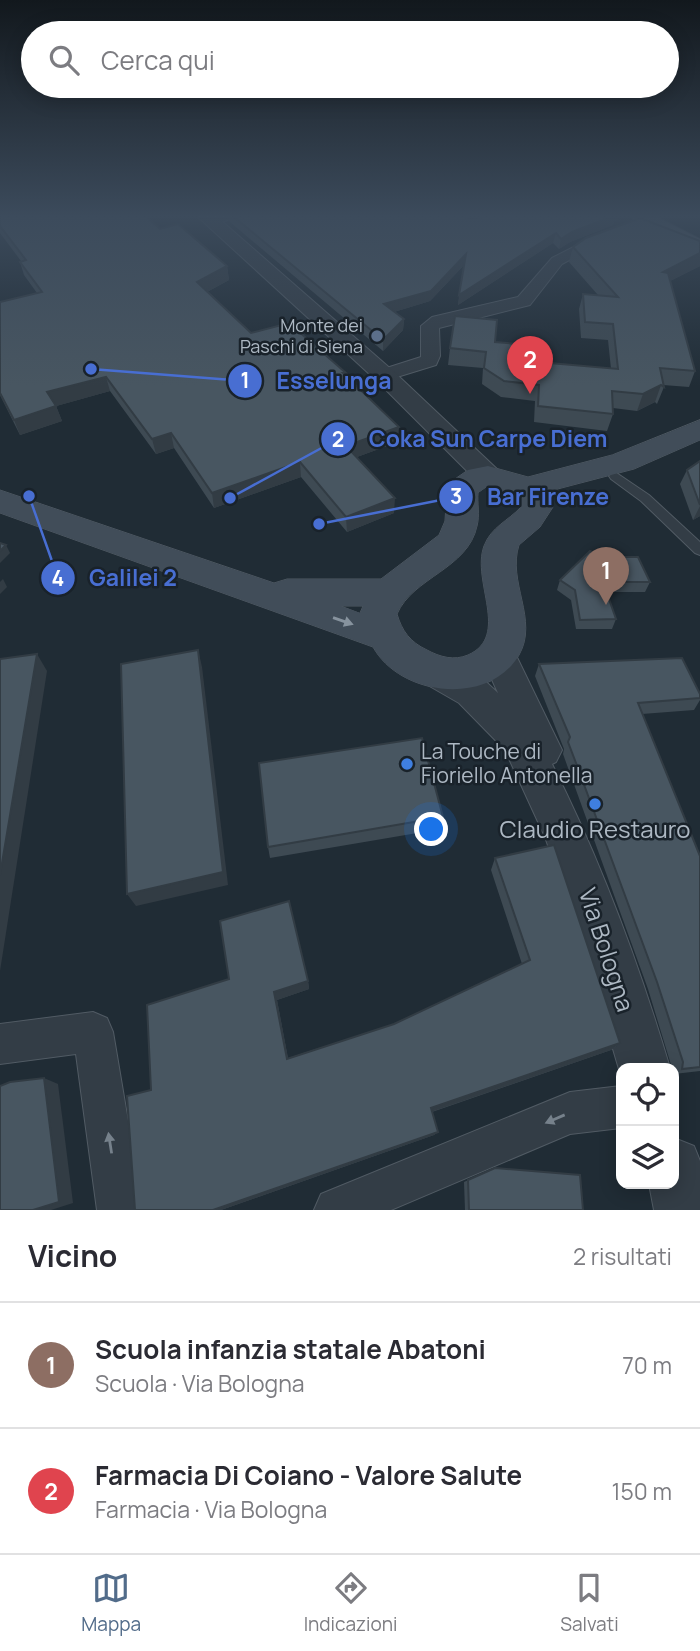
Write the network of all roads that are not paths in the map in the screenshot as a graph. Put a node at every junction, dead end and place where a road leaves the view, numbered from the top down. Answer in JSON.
{"nodes":[{"id":1,"x":275,"y":273,"type":"edge"},
{"id":2,"x":548,"y":273,"type":"edge"},
{"id":3,"x":384,"y":375,"type":"junction"},
{"id":4,"x":700,"y":429,"type":"edge"},
{"id":5,"x":650,"y":451,"type":"junction"},
{"id":6,"x":615,"y":476,"type":"junction"},
{"id":7,"x":475,"y":482,"type":"junction"},
{"id":8,"x":0,"y":501,"type":"edge"},
{"id":9,"x":527,"y":503,"type":"junction"},
{"id":10,"x":700,"y":550,"type":"edge"},
{"id":11,"x":255,"y":591,"type":"junction"},
{"id":12,"x":387,"y":593,"type":"junction"},
{"id":13,"x":384,"y":636,"type":"junction"},
{"id":14,"x":499,"y":655,"type":"junction"},
{"id":15,"x":439,"y":674,"type":"junction"},
{"id":16,"x":565,"y":833,"type":"junction"},
{"id":17,"x":0,"y":1044,"type":"edge"},
{"id":18,"x":642,"y":1063,"type":"edge"},
{"id":19,"x":616,"y":1108,"type":"edge"},
{"id":20,"x":679,"y":1189,"type":"edge"},
{"id":21,"x":120,"y":1210,"type":"edge"},
{"id":22,"x":337,"y":1210,"type":"edge"},
{"id":23,"x":683,"y":1210,"type":"edge"}],
"edges":[{"from":1,"to":3,"type":"street"},
{"from":2,"to":3,"type":"street"},
{"from":3,"to":7,"type":"street"},
{"from":4,"to":5,"type":"main road"},
{"from":5,"to":6,"type":"main road"},
{"from":5,"to":9,"type":"main road"},
{"from":6,"to":9,"type":"main road"},
{"from":6,"to":10,"type":"lane"},
{"from":7,"to":9,"type":"main road"},
{"from":7,"to":12,"type":"main road"},
{"from":8,"to":11,"type":"main road"},
{"from":9,"to":14,"type":"main road"},
{"from":11,"to":12,"type":"main road"},
{"from":11,"to":13,"type":"main road","one_way":true},
{"from":12,"to":13,"type":"main road"},
{"from":13,"to":15,"type":"main road"},
{"from":14,"to":15,"type":"main road"},
{"from":14,"to":16,"type":"street"},
{"from":15,"to":16,"type":"street"},
{"from":16,"to":18,"type":"street","name":"Via Bologna"},
{"from":21,"to":17,"type":"street","one_way":true},
{"from":19,"to":22,"type":"street","one_way":true},
{"from":20,"to":23,"type":"street"}]}
